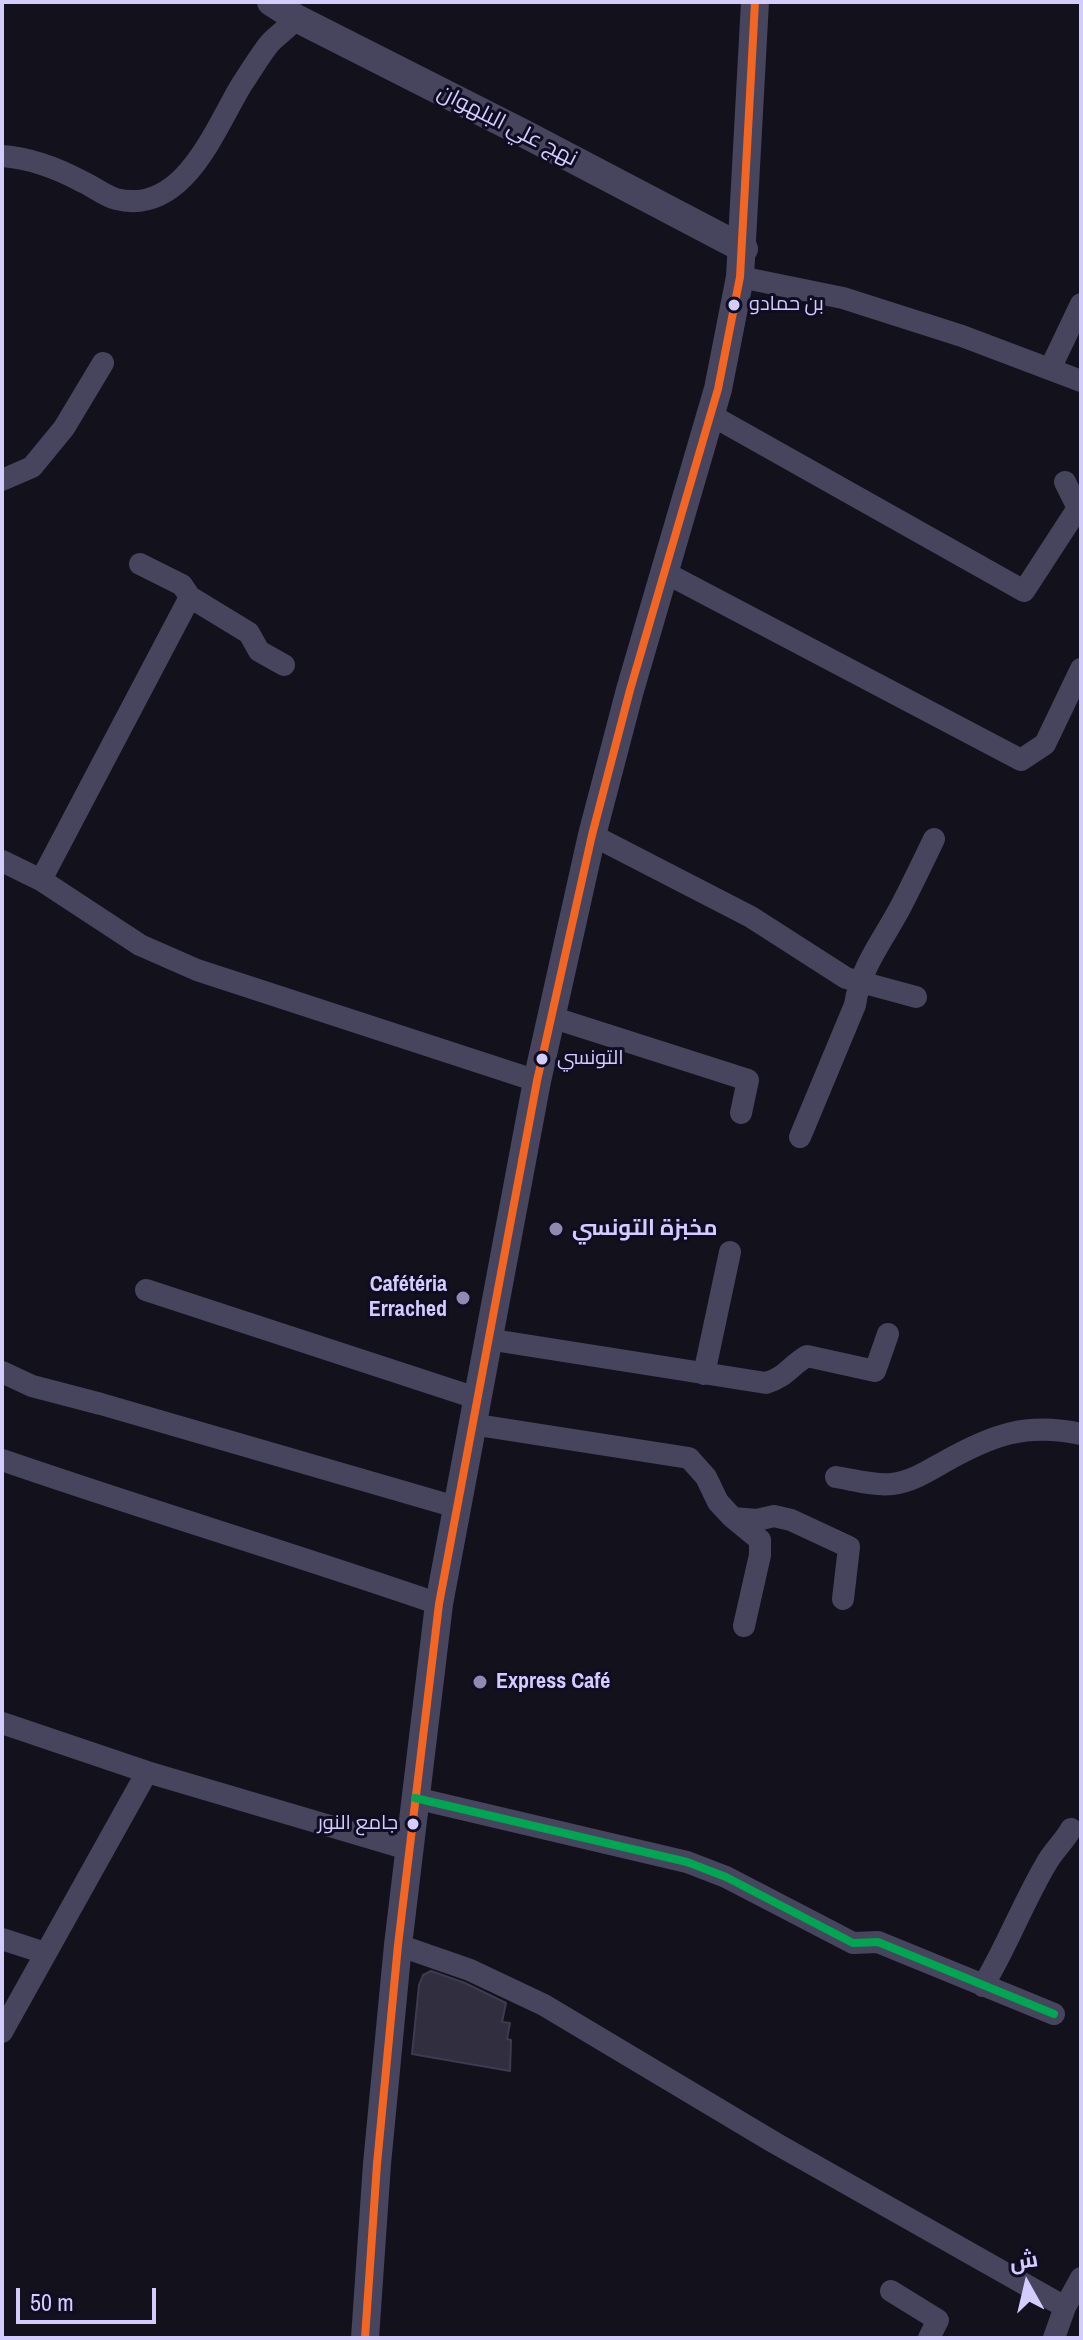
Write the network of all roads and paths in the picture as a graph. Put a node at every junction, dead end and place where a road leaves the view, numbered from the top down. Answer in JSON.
{"nodes":[{"id":1,"x":271,"y":2,"type":"edge"},
{"id":2,"x":755,"y":2,"type":"edge"},
{"id":3,"x":296,"y":18,"type":"junction"},
{"id":4,"x":2,"y":156,"type":"edge"},
{"id":5,"x":742,"y":263,"type":"junction"},
{"id":6,"x":1081,"y":304,"type":"edge"},
{"id":7,"x":103,"y":363,"type":"dead end"},
{"id":8,"x":1050,"y":369,"type":"junction"},
{"id":9,"x":1081,"y":381,"type":"edge"},
{"id":10,"x":711,"y":415,"type":"junction"},
{"id":11,"x":2,"y":480,"type":"edge"},
{"id":12,"x":1065,"y":482,"type":"dead end"},
{"id":13,"x":140,"y":564,"type":"dead end"},
{"id":14,"x":664,"y":572,"type":"junction"},
{"id":15,"x":190,"y":597,"type":"junction"},
{"id":16,"x":284,"y":665,"type":"dead end"},
{"id":17,"x":1081,"y":669,"type":"edge"},
{"id":18,"x":592,"y":835,"type":"junction"},
{"id":19,"x":934,"y":839,"type":"dead end"},
{"id":20,"x":2,"y":861,"type":"edge"},
{"id":21,"x":41,"y":880,"type":"junction"},
{"id":22,"x":858,"y":983,"type":"junction"},
{"id":23,"x":916,"y":997,"type":"dead end"},
{"id":24,"x":551,"y":1017,"type":"junction"},
{"id":25,"x":537,"y":1081,"type":"junction"},
{"id":26,"x":741,"y":1113,"type":"dead end"},
{"id":27,"x":800,"y":1137,"type":"dead end"},
{"id":28,"x":730,"y":1252,"type":"dead end"},
{"id":29,"x":146,"y":1290,"type":"dead end"},
{"id":30,"x":888,"y":1334,"type":"dead end"},
{"id":31,"x":487,"y":1339,"type":"junction"},
{"id":32,"x":2,"y":1372,"type":"edge"},
{"id":33,"x":704,"y":1374,"type":"junction"},
{"id":34,"x":474,"y":1411,"type":"junction"},
{"id":35,"x":1081,"y":1434,"type":"edge"},
{"id":36,"x":2,"y":1460,"type":"edge"},
{"id":37,"x":836,"y":1477,"type":"dead end"},
{"id":38,"x":456,"y":1507,"type":"junction"},
{"id":39,"x":732,"y":1517,"type":"junction"},
{"id":40,"x":843,"y":1599,"type":"dead end"},
{"id":41,"x":439,"y":1604,"type":"junction"},
{"id":42,"x":744,"y":1626,"type":"dead end"},
{"id":43,"x":2,"y":1723,"type":"edge"},
{"id":44,"x":147,"y":1772,"type":"junction"},
{"id":45,"x":415,"y":1798,"type":"junction"},
{"id":46,"x":1071,"y":1829,"type":"dead end"},
{"id":47,"x":411,"y":1850,"type":"junction"},
{"id":48,"x":2,"y":1939,"type":"edge"},
{"id":49,"x":398,"y":1945,"type":"junction"},
{"id":50,"x":45,"y":1953,"type":"junction"},
{"id":51,"x":983,"y":1986,"type":"junction"},
{"id":52,"x":1054,"y":2014,"type":"dead end"},
{"id":53,"x":2,"y":2032,"type":"edge"},
{"id":54,"x":1081,"y":2278,"type":"edge"},
{"id":55,"x":891,"y":2291,"type":"dead end"},
{"id":56,"x":1065,"y":2307,"type":"junction"},
{"id":57,"x":365,"y":2338,"type":"edge"},
{"id":58,"x":929,"y":2338,"type":"edge"},
{"id":59,"x":1054,"y":2338,"type":"edge"}],
"edges":[{"from":1,"to":3,"type":"street","name":"نهج علي البلهوان"},
{"from":2,"to":5,"type":"street"},
{"from":3,"to":4,"type":"street"},
{"from":3,"to":5,"type":"street","name":"نهج علي البلهوان"},
{"from":5,"to":8,"type":"street"},
{"from":5,"to":10,"type":"street"},
{"from":6,"to":8,"type":"street"},
{"from":7,"to":11,"type":"street"},
{"from":8,"to":9,"type":"street"},
{"from":10,"to":12,"type":"street"},
{"from":10,"to":14,"type":"street"},
{"from":13,"to":15,"type":"street"},
{"from":14,"to":17,"type":"street"},
{"from":14,"to":18,"type":"street"},
{"from":15,"to":16,"type":"street"},
{"from":15,"to":21,"type":"street"},
{"from":18,"to":22,"type":"street"},
{"from":18,"to":24,"type":"street"},
{"from":19,"to":22,"type":"street"},
{"from":20,"to":21,"type":"street"},
{"from":21,"to":25,"type":"street"},
{"from":22,"to":23,"type":"street"},
{"from":22,"to":27,"type":"street"},
{"from":24,"to":25,"type":"street"},
{"from":24,"to":26,"type":"street"},
{"from":25,"to":31,"type":"street"},
{"from":28,"to":33,"type":"street"},
{"from":29,"to":34,"type":"street"},
{"from":30,"to":33,"type":"street"},
{"from":31,"to":33,"type":"street"},
{"from":31,"to":34,"type":"street"},
{"from":32,"to":38,"type":"street"},
{"from":34,"to":38,"type":"street"},
{"from":34,"to":39,"type":"street"},
{"from":35,"to":37,"type":"street"},
{"from":36,"to":41,"type":"street"},
{"from":38,"to":41,"type":"street"},
{"from":39,"to":40,"type":"street"},
{"from":39,"to":42,"type":"street"},
{"from":41,"to":45,"type":"street"},
{"from":43,"to":44,"type":"street"},
{"from":44,"to":47,"type":"street"},
{"from":44,"to":50,"type":"street"},
{"from":45,"to":47,"type":"street"},
{"from":45,"to":51,"type":"street"},
{"from":46,"to":51,"type":"street"},
{"from":47,"to":49,"type":"street"},
{"from":48,"to":50,"type":"street"},
{"from":49,"to":56,"type":"street"},
{"from":49,"to":57,"type":"street"},
{"from":50,"to":53,"type":"street"},
{"from":51,"to":52,"type":"street"},
{"from":54,"to":56,"type":"street"},
{"from":55,"to":58,"type":"street"},
{"from":56,"to":59,"type":"street"}]}
